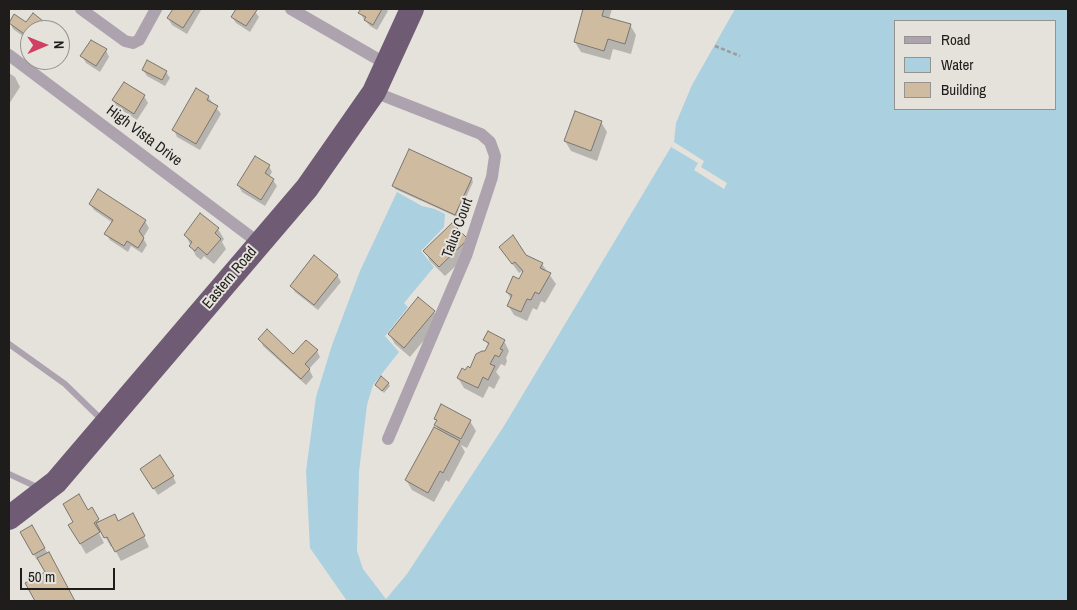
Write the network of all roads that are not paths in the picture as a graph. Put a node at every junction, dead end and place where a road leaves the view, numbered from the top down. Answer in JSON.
{"nodes":[{"id":1,"x":82,"y":9,"type":"edge"},
{"id":2,"x":156,"y":9,"type":"edge"},
{"id":3,"x":291,"y":9,"type":"edge"},
{"id":4,"x":412,"y":9,"type":"edge"},
{"id":5,"x":9,"y":55,"type":"edge"},
{"id":6,"x":388,"y":65,"type":"junction"},
{"id":7,"x":374,"y":92,"type":"junction"},
{"id":8,"x":259,"y":244,"type":"junction"},
{"id":9,"x":9,"y":344,"type":"edge"},
{"id":10,"x":106,"y":424,"type":"junction"},
{"id":11,"x":388,"y":439,"type":"dead end"},
{"id":12,"x":9,"y":474,"type":"edge"},
{"id":13,"x":45,"y":490,"type":"junction"},
{"id":14,"x":9,"y":518,"type":"edge"}],
"edges":[{"from":1,"to":2,"type":"street"},
{"from":3,"to":6,"type":"street"},
{"from":4,"to":6,"type":"highway","name":"Eastern Road"},
{"from":5,"to":8,"type":"street","name":"High Vista Drive"},
{"from":6,"to":7,"type":"highway","name":"Eastern Road"},
{"from":7,"to":8,"type":"highway","name":"Eastern Road"},
{"from":7,"to":11,"type":"street","name":"Talus Court"},
{"from":8,"to":10,"type":"highway","name":"Eastern Road"},
{"from":9,"to":10,"type":"lane"},
{"from":10,"to":13,"type":"highway","name":"Eastern Road"},
{"from":12,"to":13,"type":"lane"},
{"from":13,"to":14,"type":"highway","name":"Eastern Road"}]}
